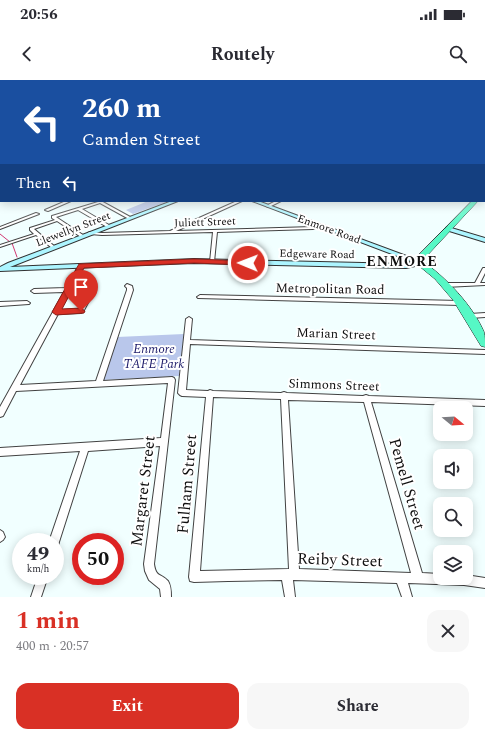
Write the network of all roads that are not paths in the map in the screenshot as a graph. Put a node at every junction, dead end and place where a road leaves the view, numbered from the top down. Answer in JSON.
{"nodes":[{"id":1,"x":67,"y":202,"type":"edge"},
{"id":2,"x":97,"y":202,"type":"edge"},
{"id":3,"x":102,"y":202,"type":"edge"},
{"id":4,"x":173,"y":202,"type":"edge"},
{"id":5,"x":238,"y":202,"type":"edge"},
{"id":6,"x":257,"y":202,"type":"edge"},
{"id":7,"x":277,"y":202,"type":"edge"},
{"id":8,"x":474,"y":202,"type":"edge"},
{"id":9,"x":268,"y":206,"type":"junction"},
{"id":10,"x":79,"y":208,"type":"junction"},
{"id":11,"x":47,"y":210,"type":"dead end"},
{"id":12,"x":37,"y":214,"type":"dead end"},
{"id":13,"x":130,"y":218,"type":"junction"},
{"id":14,"x":58,"y":220,"type":"junction"},
{"id":15,"x":108,"y":226,"type":"junction"},
{"id":16,"x":321,"y":226,"type":"junction"},
{"id":17,"x":0,"y":228,"type":"edge"},
{"id":18,"x":448,"y":229,"type":"junction"},
{"id":19,"x":215,"y":231,"type":"junction"},
{"id":20,"x":90,"y":233,"type":"junction"},
{"id":21,"x":169,"y":233,"type":"junction"},
{"id":22,"x":37,"y":234,"type":"junction"},
{"id":23,"x":82,"y":236,"type":"junction"},
{"id":24,"x":485,"y":240,"type":"edge"},
{"id":25,"x":0,"y":246,"type":"edge"},
{"id":26,"x":53,"y":247,"type":"junction"},
{"id":27,"x":417,"y":261,"type":"junction"},
{"id":28,"x":212,"y":262,"type":"junction"},
{"id":29,"x":81,"y":266,"type":"junction"},
{"id":30,"x":406,"y":266,"type":"junction"},
{"id":31,"x":485,"y":269,"type":"edge"},
{"id":32,"x":0,"y":270,"type":"edge"},
{"id":33,"x":430,"y":270,"type":"junction"},
{"id":34,"x":477,"y":284,"type":"junction"},
{"id":35,"x":485,"y":284,"type":"edge"},
{"id":36,"x":445,"y":285,"type":"junction"},
{"id":37,"x":127,"y":286,"type":"dead end"},
{"id":38,"x":68,"y":290,"type":"junction"},
{"id":39,"x":34,"y":291,"type":"dead end"},
{"id":40,"x":200,"y":297,"type":"dead end"},
{"id":41,"x":87,"y":299,"type":"dead end"},
{"id":42,"x":27,"y":303,"type":"dead end"},
{"id":43,"x":460,"y":303,"type":"junction"},
{"id":44,"x":0,"y":304,"type":"edge"},
{"id":45,"x":56,"y":312,"type":"junction"},
{"id":46,"x":485,"y":315,"type":"edge"},
{"id":47,"x":470,"y":316,"type":"junction"},
{"id":48,"x":189,"y":319,"type":"dead end"},
{"id":49,"x":187,"y":342,"type":"junction"},
{"id":50,"x":485,"y":343,"type":"edge"},
{"id":51,"x":485,"y":352,"type":"edge"},
{"id":52,"x":98,"y":384,"type":"junction"},
{"id":53,"x":14,"y":388,"type":"junction"},
{"id":54,"x":210,"y":393,"type":"junction"},
{"id":55,"x":284,"y":396,"type":"junction"},
{"id":56,"x":366,"y":398,"type":"junction"},
{"id":57,"x":485,"y":403,"type":"edge"},
{"id":58,"x":0,"y":414,"type":"edge"},
{"id":59,"x":165,"y":442,"type":"junction"},
{"id":60,"x":85,"y":447,"type":"junction"},
{"id":61,"x":0,"y":452,"type":"edge"},
{"id":62,"x":57,"y":533,"type":"edge"},
{"id":63,"x":291,"y":574,"type":"junction"},
{"id":64,"x":194,"y":577,"type":"joint"},
{"id":65,"x":401,"y":578,"type":"junction"},
{"id":66,"x":418,"y":578,"type":"junction"},
{"id":67,"x":485,"y":583,"type":"edge"},
{"id":68,"x":39,"y":585,"type":"edge"},
{"id":69,"x":36,"y":597,"type":"edge"},
{"id":70,"x":166,"y":597,"type":"edge"},
{"id":71,"x":290,"y":597,"type":"edge"},
{"id":72,"x":407,"y":597,"type":"edge"}],
"edges":[{"from":1,"to":11,"type":"street"},
{"from":2,"to":10,"type":"street"},
{"from":3,"to":13,"type":"street"},
{"from":4,"to":13,"type":"main road","name":"Llewellyn Street"},
{"from":5,"to":21,"type":"street"},
{"from":6,"to":9,"type":"main road","name":"Enmore Road"},
{"from":7,"to":9,"type":"street"},
{"from":8,"to":18,"type":"highway"},
{"from":9,"to":16,"type":"main road","name":"Enmore Road"},
{"from":10,"to":14,"type":"street"},
{"from":10,"to":15,"type":"street"},
{"from":12,"to":17,"type":"street"},
{"from":13,"to":15,"type":"main road","name":"Llewellyn Street"},
{"from":14,"to":22,"type":"street"},
{"from":14,"to":23,"type":"street"},
{"from":15,"to":20,"type":"main road","name":"Llewellyn Street"},
{"from":16,"to":19,"type":"street","name":"Juliett Street"},
{"from":16,"to":27,"type":"main road","name":"Enmore Road"},
{"from":18,"to":24,"type":"main road"},
{"from":18,"to":27,"type":"highway"},
{"from":19,"to":21,"type":"street","name":"Juliett Street"},
{"from":19,"to":28,"type":"street"},
{"from":20,"to":21,"type":"street","name":"Juliett Street"},
{"from":20,"to":23,"type":"main road","name":"Llewellyn Street"},
{"from":22,"to":25,"type":"street"},
{"from":22,"to":26,"type":"street"},
{"from":23,"to":26,"type":"main road","name":"Llewellyn Street"},
{"from":26,"to":32,"type":"main road","name":"Llewellyn Street"},
{"from":27,"to":30,"type":"main road","name":"Edgeware Road"},
{"from":27,"to":33,"type":"highway","name":"Enmore Road"},
{"from":28,"to":29,"type":"main road","name":"Edgeware Road"},
{"from":28,"to":30,"type":"main road","name":"Edgeware Road"},
{"from":29,"to":32,"type":"main road","name":"Edgeware Road"},
{"from":29,"to":38,"type":"street"},
{"from":30,"to":33,"type":"main road"},
{"from":31,"to":34,"type":"street"},
{"from":33,"to":36,"type":"highway","name":"Enmore Road"},
{"from":34,"to":35,"type":"street"},
{"from":34,"to":36,"type":"street"},
{"from":36,"to":43,"type":"highway","name":"Enmore Road"},
{"from":37,"to":52,"type":"street"},
{"from":38,"to":39,"type":"street"},
{"from":38,"to":45,"type":"street"},
{"from":40,"to":43,"type":"street","name":"Metropolitan Road"},
{"from":41,"to":45,"type":"street"},
{"from":42,"to":44,"type":"street"},
{"from":43,"to":47,"type":"highway","name":"Enmore Road"},
{"from":45,"to":53,"type":"street"},
{"from":46,"to":47,"type":"street"},
{"from":47,"to":50,"type":"highway","name":"Enmore Road"},
{"from":48,"to":49,"type":"street"},
{"from":49,"to":51,"type":"street","name":"Marian Street"},
{"from":49,"to":54,"type":"street","name":"Simmons Street"},
{"from":52,"to":53,"type":"street"},
{"from":52,"to":59,"type":"street","name":"Margaret Street"},
{"from":53,"to":58,"type":"street"},
{"from":54,"to":55,"type":"street","name":"Simmons Street"},
{"from":54,"to":64,"type":"street","name":"Fulham Street"},
{"from":55,"to":56,"type":"street","name":"Simmons Street"},
{"from":55,"to":63,"type":"street"},
{"from":56,"to":57,"type":"street","name":"Simmons Street"},
{"from":56,"to":66,"type":"street","name":"Pemell Street"},
{"from":59,"to":60,"type":"street"},
{"from":59,"to":70,"type":"street","name":"Margaret Street"},
{"from":60,"to":61,"type":"street"},
{"from":60,"to":62,"type":"street"},
{"from":63,"to":64,"type":"street","name":"Reiby Street"},
{"from":63,"to":65,"type":"street","name":"Reiby Street"},
{"from":63,"to":71,"type":"street"},
{"from":65,"to":66,"type":"street","name":"Reiby Street"},
{"from":65,"to":72,"type":"street"},
{"from":66,"to":67,"type":"street","name":"Reiby Street"},
{"from":68,"to":69,"type":"street"}]}
